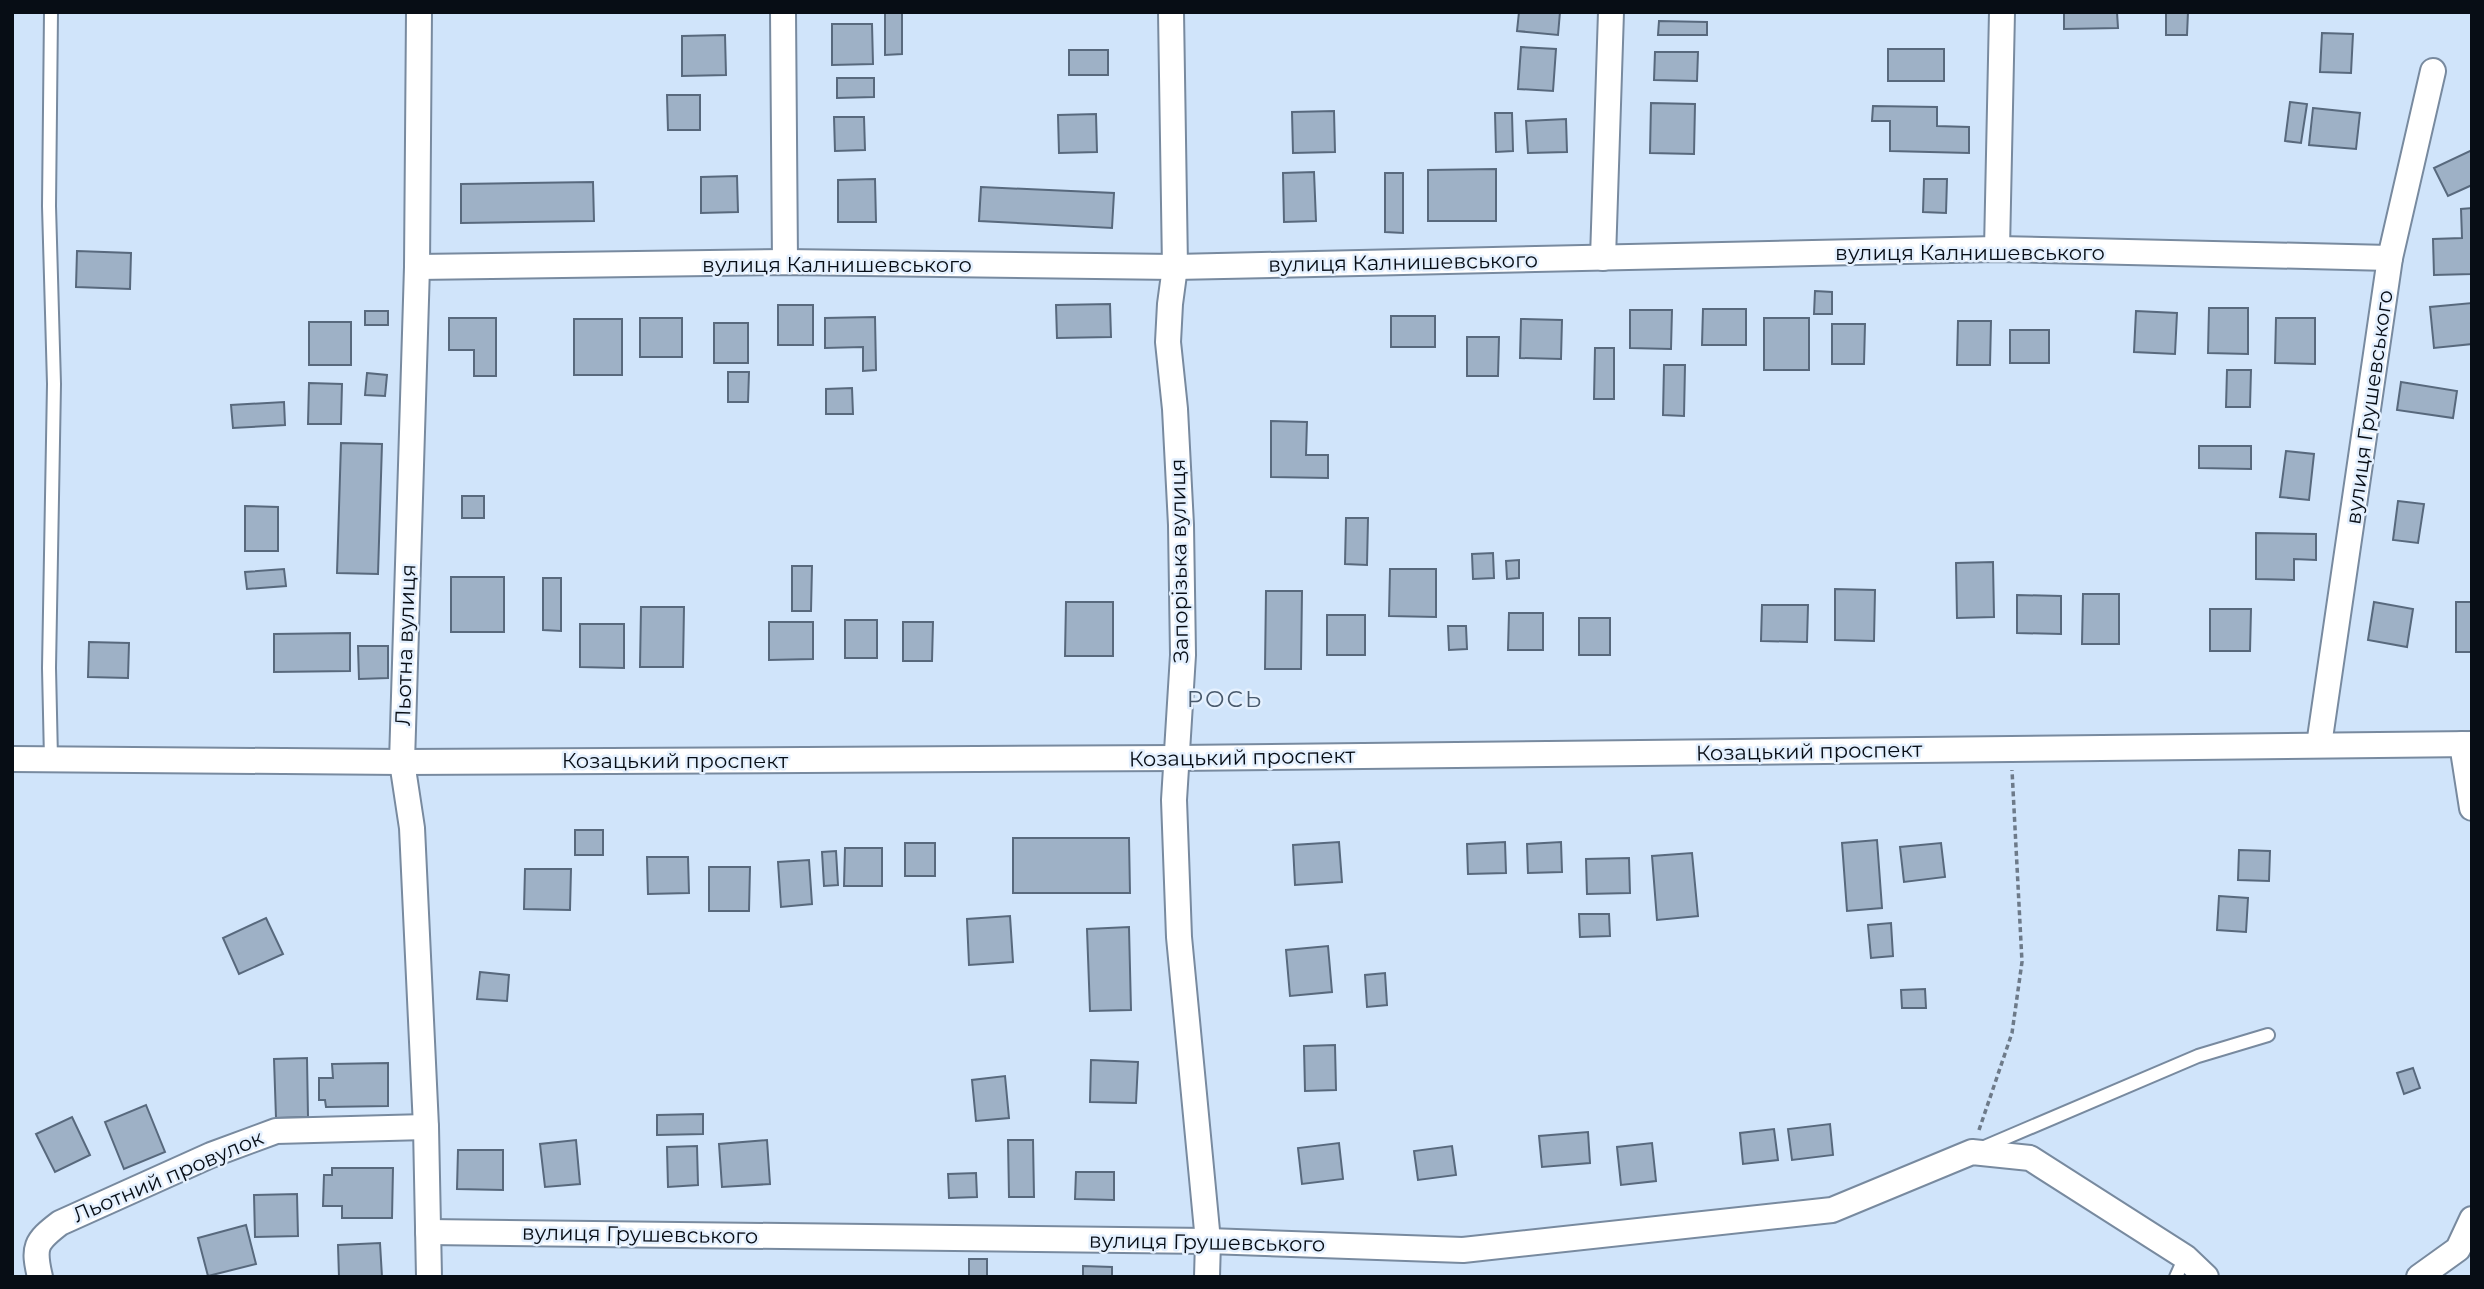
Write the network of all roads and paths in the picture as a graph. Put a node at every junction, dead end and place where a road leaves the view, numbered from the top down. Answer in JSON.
{"nodes":[{"id":1,"x":51,"y":12,"type":"edge"},
{"id":2,"x":419,"y":12,"type":"edge"},
{"id":3,"x":783,"y":12,"type":"edge"},
{"id":4,"x":1171,"y":12,"type":"edge"},
{"id":5,"x":1611,"y":12,"type":"edge"},
{"id":6,"x":2002,"y":12,"type":"edge"},
{"id":7,"x":2433,"y":71,"type":"dead end"},
{"id":8,"x":1997,"y":249,"type":"junction"},
{"id":9,"x":1603,"y":258,"type":"junction"},
{"id":10,"x":2390,"y":258,"type":"junction"},
{"id":11,"x":785,"y":262,"type":"junction"},
{"id":12,"x":416,"y":267,"type":"junction"},
{"id":13,"x":1175,"y":267,"type":"junction"},
{"id":14,"x":2467,"y":744,"type":"edge"},
{"id":15,"x":2319,"y":746,"type":"junction"},
{"id":16,"x":2011,"y":749,"type":"junction"},
{"id":17,"x":1177,"y":758,"type":"junction"},
{"id":18,"x":12,"y":759,"type":"edge"},
{"id":19,"x":51,"y":759,"type":"junction"},
{"id":20,"x":402,"y":762,"type":"junction"},
{"id":21,"x":2472,"y":808,"type":"edge"},
{"id":22,"x":2268,"y":1035,"type":"dead end"},
{"id":23,"x":426,"y":1127,"type":"junction"},
{"id":24,"x":1972,"y":1152,"type":"junction"},
{"id":25,"x":2472,"y":1219,"type":"edge"},
{"id":26,"x":428,"y":1232,"type":"junction"},
{"id":27,"x":1208,"y":1241,"type":"junction"},
{"id":28,"x":2180,"y":1267,"type":"edge"},
{"id":29,"x":40,"y":1277,"type":"edge"},
{"id":30,"x":429,"y":1277,"type":"edge"},
{"id":31,"x":1207,"y":1277,"type":"edge"},
{"id":32,"x":2206,"y":1277,"type":"edge"},
{"id":33,"x":2419,"y":1277,"type":"edge"}],
"edges":[{"from":1,"to":19,"type":"lane"},
{"from":2,"to":12,"type":"street","name":"Льотна вулиця"},
{"from":3,"to":11,"type":"street"},
{"from":4,"to":13,"type":"street","name":"Запорізька вулиця"},
{"from":5,"to":9,"type":"street"},
{"from":6,"to":8,"type":"street"},
{"from":7,"to":10,"type":"street","name":"вулиця Грушевського"},
{"from":8,"to":9,"type":"street","name":"вулиця Калнишевського"},
{"from":8,"to":10,"type":"street","name":"вулиця Калнишевського"},
{"from":9,"to":13,"type":"street","name":"вулиця Калнишевського"},
{"from":10,"to":15,"type":"street","name":"вулиця Грушевського"},
{"from":11,"to":12,"type":"street","name":"вулиця Калнишевського"},
{"from":11,"to":13,"type":"street","name":"вулиця Калнишевського"},
{"from":12,"to":20,"type":"street","name":"Льотна вулиця"},
{"from":13,"to":17,"type":"street","name":"Запорізька вулиця"},
{"from":14,"to":15,"type":"street","name":"Козацький проспект"},
{"from":14,"to":21,"type":"street"},
{"from":15,"to":16,"type":"street","name":"Козацький проспект"},
{"from":16,"to":17,"type":"street","name":"Козацький проспект"},
{"from":16,"to":24,"type":"path"},
{"from":17,"to":20,"type":"street","name":"Козацький проспект"},
{"from":17,"to":27,"type":"street","name":"Запорізька вулиця"},
{"from":18,"to":19,"type":"street","name":"Козацький проспект"},
{"from":19,"to":20,"type":"street","name":"Козацький проспект"},
{"from":20,"to":23,"type":"street","name":"Льотна вулиця"},
{"from":22,"to":24,"type":"lane"},
{"from":23,"to":26,"type":"street","name":"Льотна вулиця"},
{"from":23,"to":29,"type":"street","name":"Льотний провулок"},
{"from":24,"to":27,"type":"street","name":"вулиця Грушевського"},
{"from":24,"to":28,"type":"street"},
{"from":25,"to":33,"type":"street"},
{"from":26,"to":27,"type":"street","name":"вулиця Грушевського"},
{"from":26,"to":30,"type":"street","name":"Льотна вулиця"},
{"from":27,"to":31,"type":"street","name":"Запорізька вулиця"},
{"from":28,"to":32,"type":"street"}]}
